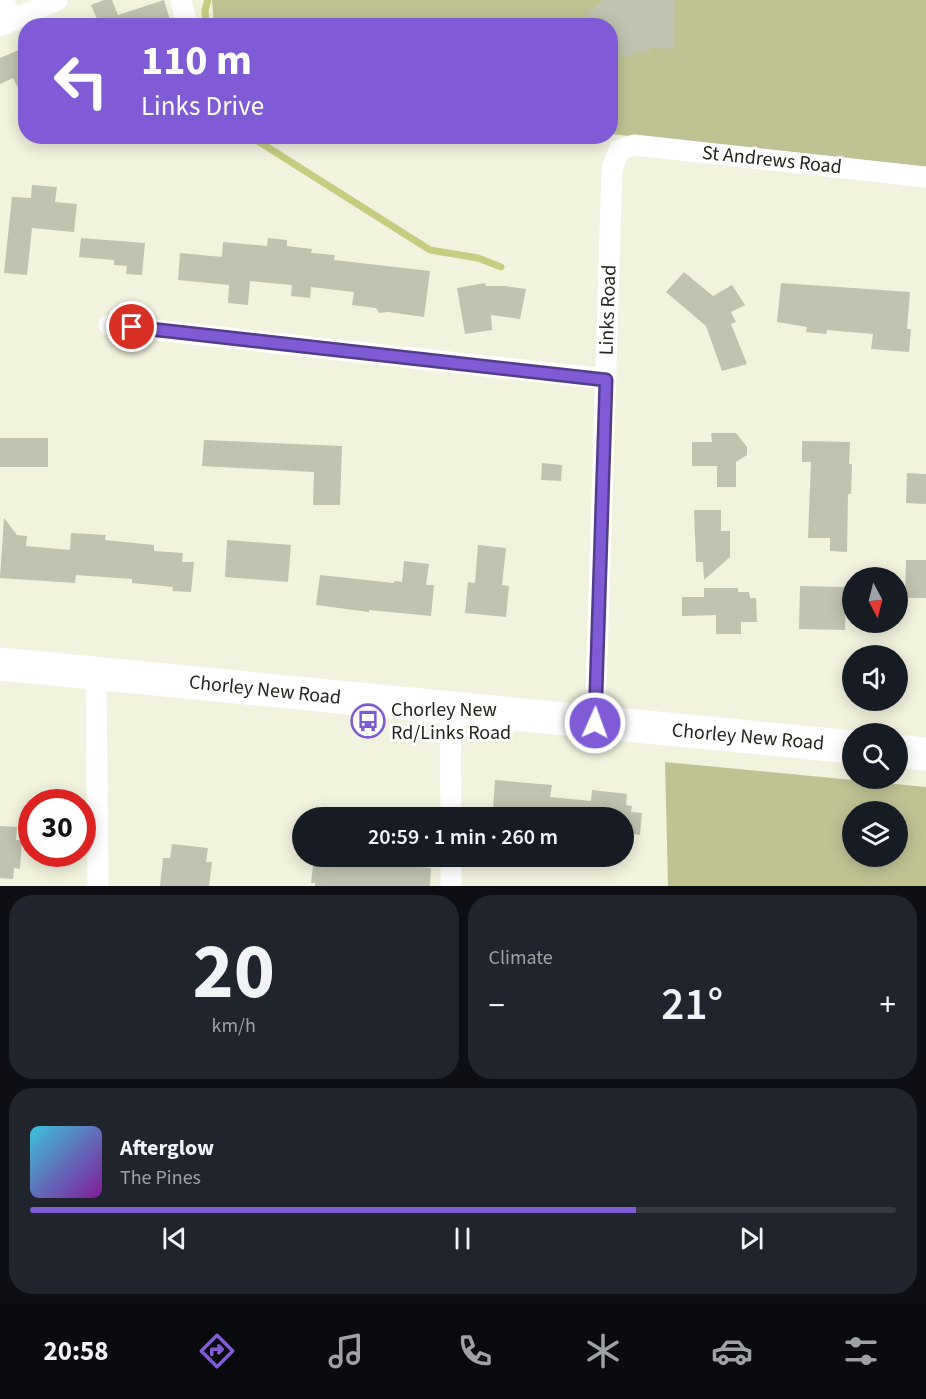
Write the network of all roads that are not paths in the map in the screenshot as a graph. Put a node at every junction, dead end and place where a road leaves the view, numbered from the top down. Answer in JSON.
{"nodes":[{"id":1,"x":3,"y":0,"type":"edge"},
{"id":2,"x":57,"y":0,"type":"edge"},
{"id":3,"x":182,"y":0,"type":"edge"},
{"id":4,"x":19,"y":18,"type":"edge"},
{"id":5,"x":185,"y":18,"type":"edge"},
{"id":6,"x":6,"y":24,"type":"edge"},
{"id":7,"x":619,"y":150,"type":"joint"},
{"id":8,"x":926,"y":177,"type":"edge"},
{"id":9,"x":109,"y":325,"type":"dead end"},
{"id":10,"x":606,"y":380,"type":"junction"},
{"id":11,"x":0,"y":664,"type":"edge"},
{"id":12,"x":96,"y":674,"type":"junction"},
{"id":13,"x":450,"y":709,"type":"junction"},
{"id":14,"x":595,"y":723,"type":"junction"},
{"id":15,"x":842,"y":746,"type":"edge"},
{"id":16,"x":908,"y":752,"type":"edge"},
{"id":17,"x":926,"y":754,"type":"edge"},
{"id":18,"x":451,"y":807,"type":"edge"},
{"id":19,"x":451,"y":867,"type":"edge"},
{"id":20,"x":98,"y":886,"type":"edge"},
{"id":21,"x":451,"y":886,"type":"edge"}],
"edges":[{"from":1,"to":6,"type":"street"},
{"from":2,"to":4,"type":"street"},
{"from":3,"to":5,"type":"street"},
{"from":7,"to":8,"type":"street","name":"St Andrews Road"},
{"from":7,"to":10,"type":"street","name":"Links Road"},
{"from":9,"to":10,"type":"street"},
{"from":10,"to":14,"type":"street","name":"Links Road"},
{"from":11,"to":12,"type":"highway","name":"Chorley New Road"},
{"from":12,"to":13,"type":"highway","name":"Chorley New Road"},
{"from":12,"to":20,"type":"street"},
{"from":13,"to":14,"type":"highway","name":"Chorley New Road"},
{"from":13,"to":18,"type":"street"},
{"from":14,"to":15,"type":"highway","name":"Chorley New Road"},
{"from":16,"to":17,"type":"highway"},
{"from":19,"to":21,"type":"street"}]}
